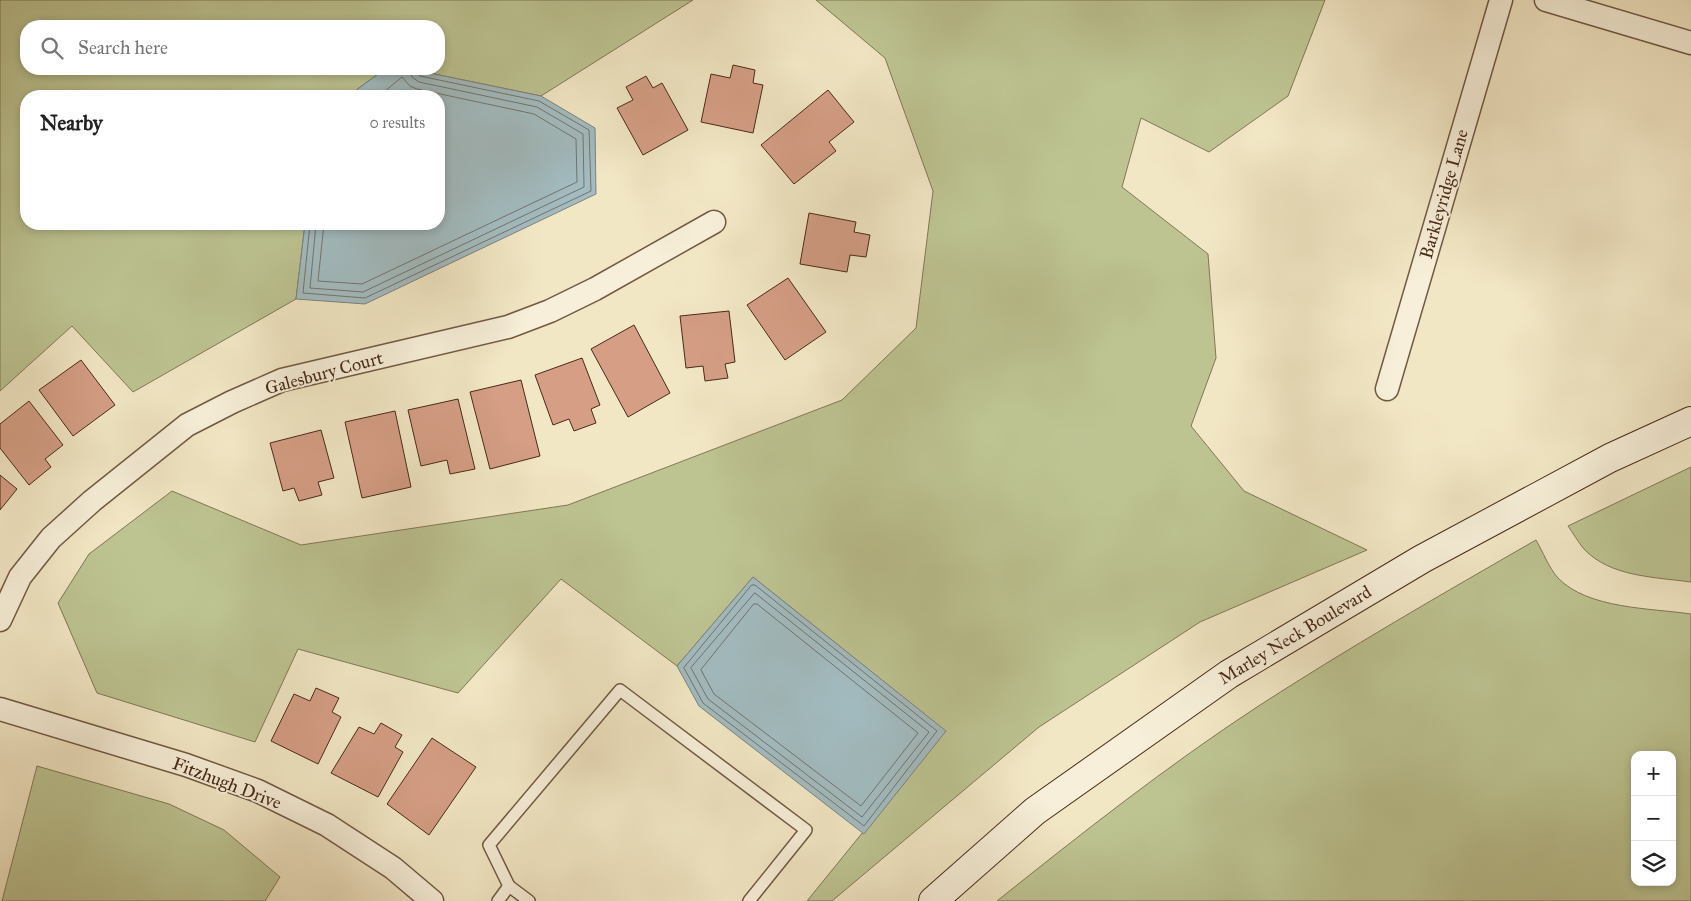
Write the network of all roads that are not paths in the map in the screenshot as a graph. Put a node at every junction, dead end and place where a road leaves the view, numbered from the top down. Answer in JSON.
{"nodes":[{"id":1,"x":1501,"y":0,"type":"edge"},
{"id":2,"x":1546,"y":0,"type":"edge"},
{"id":3,"x":1691,"y":42,"type":"edge"},
{"id":4,"x":714,"y":222,"type":"dead end"},
{"id":5,"x":1387,"y":389,"type":"dead end"},
{"id":6,"x":1691,"y":421,"type":"edge"},
{"id":7,"x":0,"y":620,"type":"edge"},
{"id":8,"x":0,"y":709,"type":"edge"},
{"id":9,"x":509,"y":886,"type":"junction"},
{"id":10,"x":432,"y":901,"type":"edge"},
{"id":11,"x":498,"y":901,"type":"edge"},
{"id":12,"x":529,"y":901,"type":"edge"},
{"id":13,"x":750,"y":901,"type":"edge"},
{"id":14,"x":933,"y":901,"type":"edge"}],
"edges":[{"from":1,"to":5,"type":"street","name":"Barkleyridge Lane"},
{"from":2,"to":3,"type":"street"},
{"from":4,"to":7,"type":"street","name":"Galesbury Court"},
{"from":6,"to":14,"type":"main road","name":"Marley Neck Boulevard"},
{"from":8,"to":10,"type":"street","name":"Fitzhugh Drive"},
{"from":9,"to":11,"type":"lane"},
{"from":9,"to":12,"type":"lane"},
{"from":9,"to":13,"type":"lane"}]}
